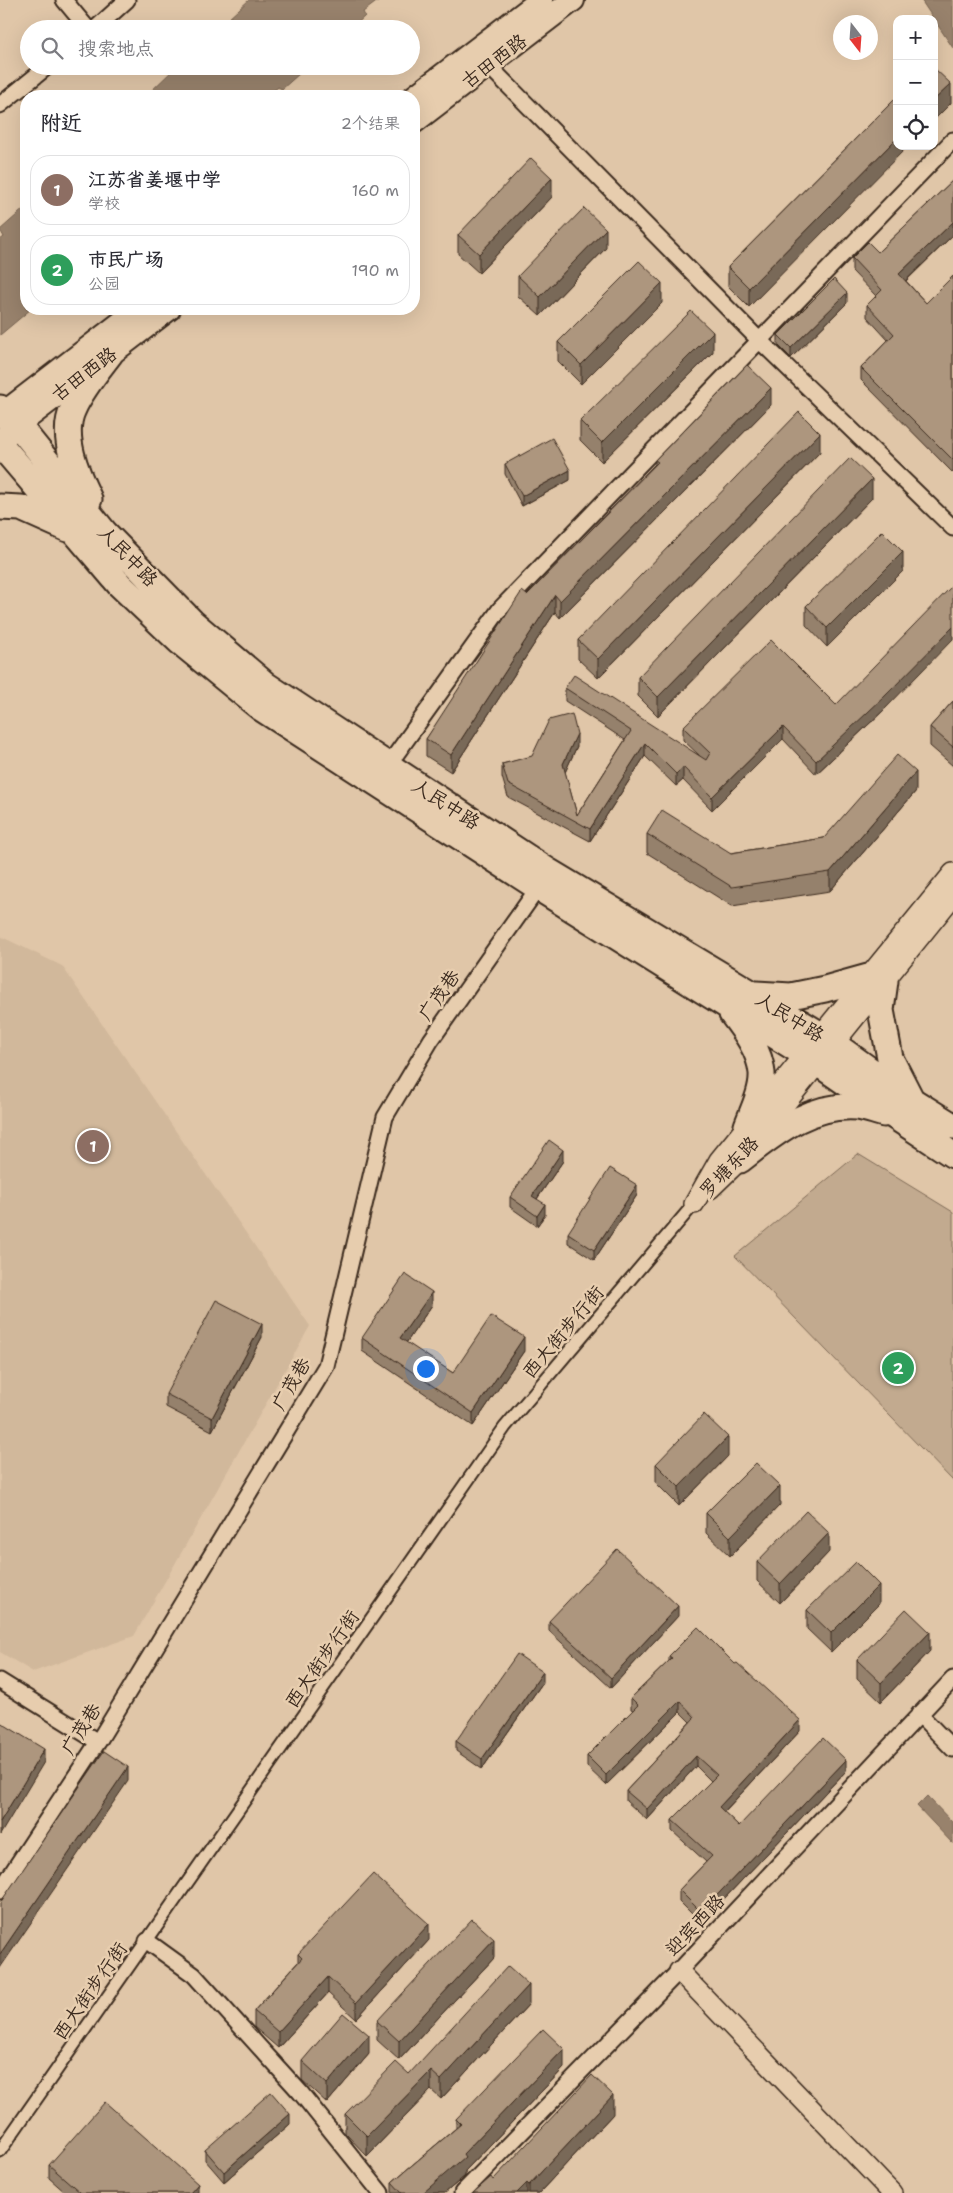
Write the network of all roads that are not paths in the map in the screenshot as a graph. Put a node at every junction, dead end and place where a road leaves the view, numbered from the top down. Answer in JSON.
{"nodes":[{"id":1,"x":64,"y":0,"type":"edge"},
{"id":2,"x":127,"y":0,"type":"edge"},
{"id":3,"x":541,"y":0,"type":"edge"},
{"id":4,"x":573,"y":0,"type":"edge"},
{"id":5,"x":81,"y":20,"type":"edge"},
{"id":6,"x":105,"y":20,"type":"edge"},
{"id":7,"x":481,"y":58,"type":"junction"},
{"id":8,"x":37,"y":75,"type":"edge"},
{"id":9,"x":420,"y":94,"type":"edge"},
{"id":10,"x":0,"y":105,"type":"edge"},
{"id":11,"x":420,"y":116,"type":"edge"},
{"id":12,"x":953,"y":140,"type":"edge"},
{"id":13,"x":132,"y":315,"type":"edge"},
{"id":14,"x":161,"y":315,"type":"edge"},
{"id":15,"x":759,"y":340,"type":"junction"},
{"id":16,"x":110,"y":354,"type":"junction"},
{"id":17,"x":4,"y":425,"type":"edge"},
{"id":18,"x":0,"y":507,"type":"edge"},
{"id":19,"x":953,"y":528,"type":"edge"},
{"id":20,"x":74,"y":532,"type":"junction"},
{"id":21,"x":105,"y":533,"type":"junction"},
{"id":22,"x":383,"y":775,"type":"junction"},
{"id":23,"x":953,"y":872,"type":"edge"},
{"id":24,"x":544,"y":880,"type":"junction"},
{"id":25,"x":953,"y":896,"type":"edge"},
{"id":26,"x":876,"y":979,"type":"junction"},
{"id":27,"x":753,"y":994,"type":"junction"},
{"id":28,"x":725,"y":1004,"type":"junction"},
{"id":29,"x":820,"y":1049,"type":"junction"},
{"id":30,"x":903,"y":1109,"type":"junction"},
{"id":31,"x":747,"y":1126,"type":"junction"},
{"id":32,"x":953,"y":1126,"type":"edge"},
{"id":33,"x":953,"y":1155,"type":"edge"},
{"id":34,"x":740,"y":1160,"type":"junction"},
{"id":35,"x":694,"y":1204,"type":"junction"},
{"id":36,"x":953,"y":1678,"type":"edge"},
{"id":37,"x":0,"y":1681,"type":"edge"},
{"id":38,"x":919,"y":1714,"type":"junction"},
{"id":39,"x":98,"y":1742,"type":"junction"},
{"id":40,"x":953,"y":1749,"type":"edge"},
{"id":41,"x":0,"y":1891,"type":"edge"},
{"id":42,"x":147,"y":1941,"type":"junction"},
{"id":43,"x":679,"y":1971,"type":"junction"},
{"id":44,"x":0,"y":2151,"type":"edge"},
{"id":45,"x":381,"y":2193,"type":"edge"},
{"id":46,"x":462,"y":2193,"type":"edge"},
{"id":47,"x":892,"y":2193,"type":"edge"}],
"edges":[{"from":1,"to":5,"type":"street"},
{"from":2,"to":6,"type":"street"},
{"from":3,"to":7,"type":"main road","name":"古田西路"},
{"from":4,"to":7,"type":"main road","name":"古田西路"},
{"from":7,"to":9,"type":"main road","name":"古田西路"},
{"from":7,"to":11,"type":"main road","name":"古田西路"},
{"from":7,"to":15,"type":"street"},
{"from":8,"to":10,"type":"street"},
{"from":12,"to":15,"type":"street"},
{"from":13,"to":17,"type":"main road","name":"古田西路"},
{"from":14,"to":16,"type":"main road","name":"古田西路"},
{"from":15,"to":19,"type":"street"},
{"from":15,"to":22,"type":"street"},
{"from":16,"to":17,"type":"main road","name":"古田西路"},
{"from":16,"to":21,"type":"main road"},
{"from":17,"to":20,"type":"main road","name":"人民中路"},
{"from":17,"to":21,"type":"main road","name":"人民中路"},
{"from":18,"to":20,"type":"main road"},
{"from":20,"to":22,"type":"main road","name":"人民中路"},
{"from":21,"to":22,"type":"main road","name":"人民中路"},
{"from":22,"to":24,"type":"main road","name":"人民中路"},
{"from":23,"to":26,"type":"street","name":"罗塘东路"},
{"from":24,"to":27,"type":"main road","name":"人民中路"},
{"from":24,"to":28,"type":"main road","name":"人民中路"},
{"from":24,"to":39,"type":"street","name":"广茂巷"},
{"from":25,"to":26,"type":"street","name":"罗塘东路"},
{"from":26,"to":27,"type":"main road"},
{"from":26,"to":29,"type":"street","name":"罗塘东路"},
{"from":26,"to":30,"type":"main road"},
{"from":27,"to":29,"type":"main road","name":"人民中路"},
{"from":28,"to":29,"type":"main road","name":"人民中路"},
{"from":28,"to":31,"type":"main road"},
{"from":29,"to":30,"type":"main road","name":"人民中路"},
{"from":29,"to":31,"type":"street","name":"罗塘东路"},
{"from":29,"to":34,"type":"street","name":"罗塘东路"},
{"from":30,"to":32,"type":"main road","name":"人民中路"},
{"from":30,"to":33,"type":"main road","name":"人民中路"},
{"from":30,"to":34,"type":"main road"},
{"from":31,"to":35,"type":"street","name":"罗塘东路"},
{"from":34,"to":35,"type":"street","name":"罗塘东路"},
{"from":35,"to":42,"type":"street","name":"西大街步行街"},
{"from":36,"to":38,"type":"street","name":"迎宾西路"},
{"from":37,"to":39,"type":"street"},
{"from":38,"to":40,"type":"street"},
{"from":38,"to":43,"type":"street","name":"迎宾西路"},
{"from":39,"to":41,"type":"street","name":"广茂巷"},
{"from":42,"to":44,"type":"street","name":"西大街步行街"},
{"from":42,"to":45,"type":"street"},
{"from":43,"to":46,"type":"street","name":"迎宾西路"},
{"from":43,"to":47,"type":"street"}]}
